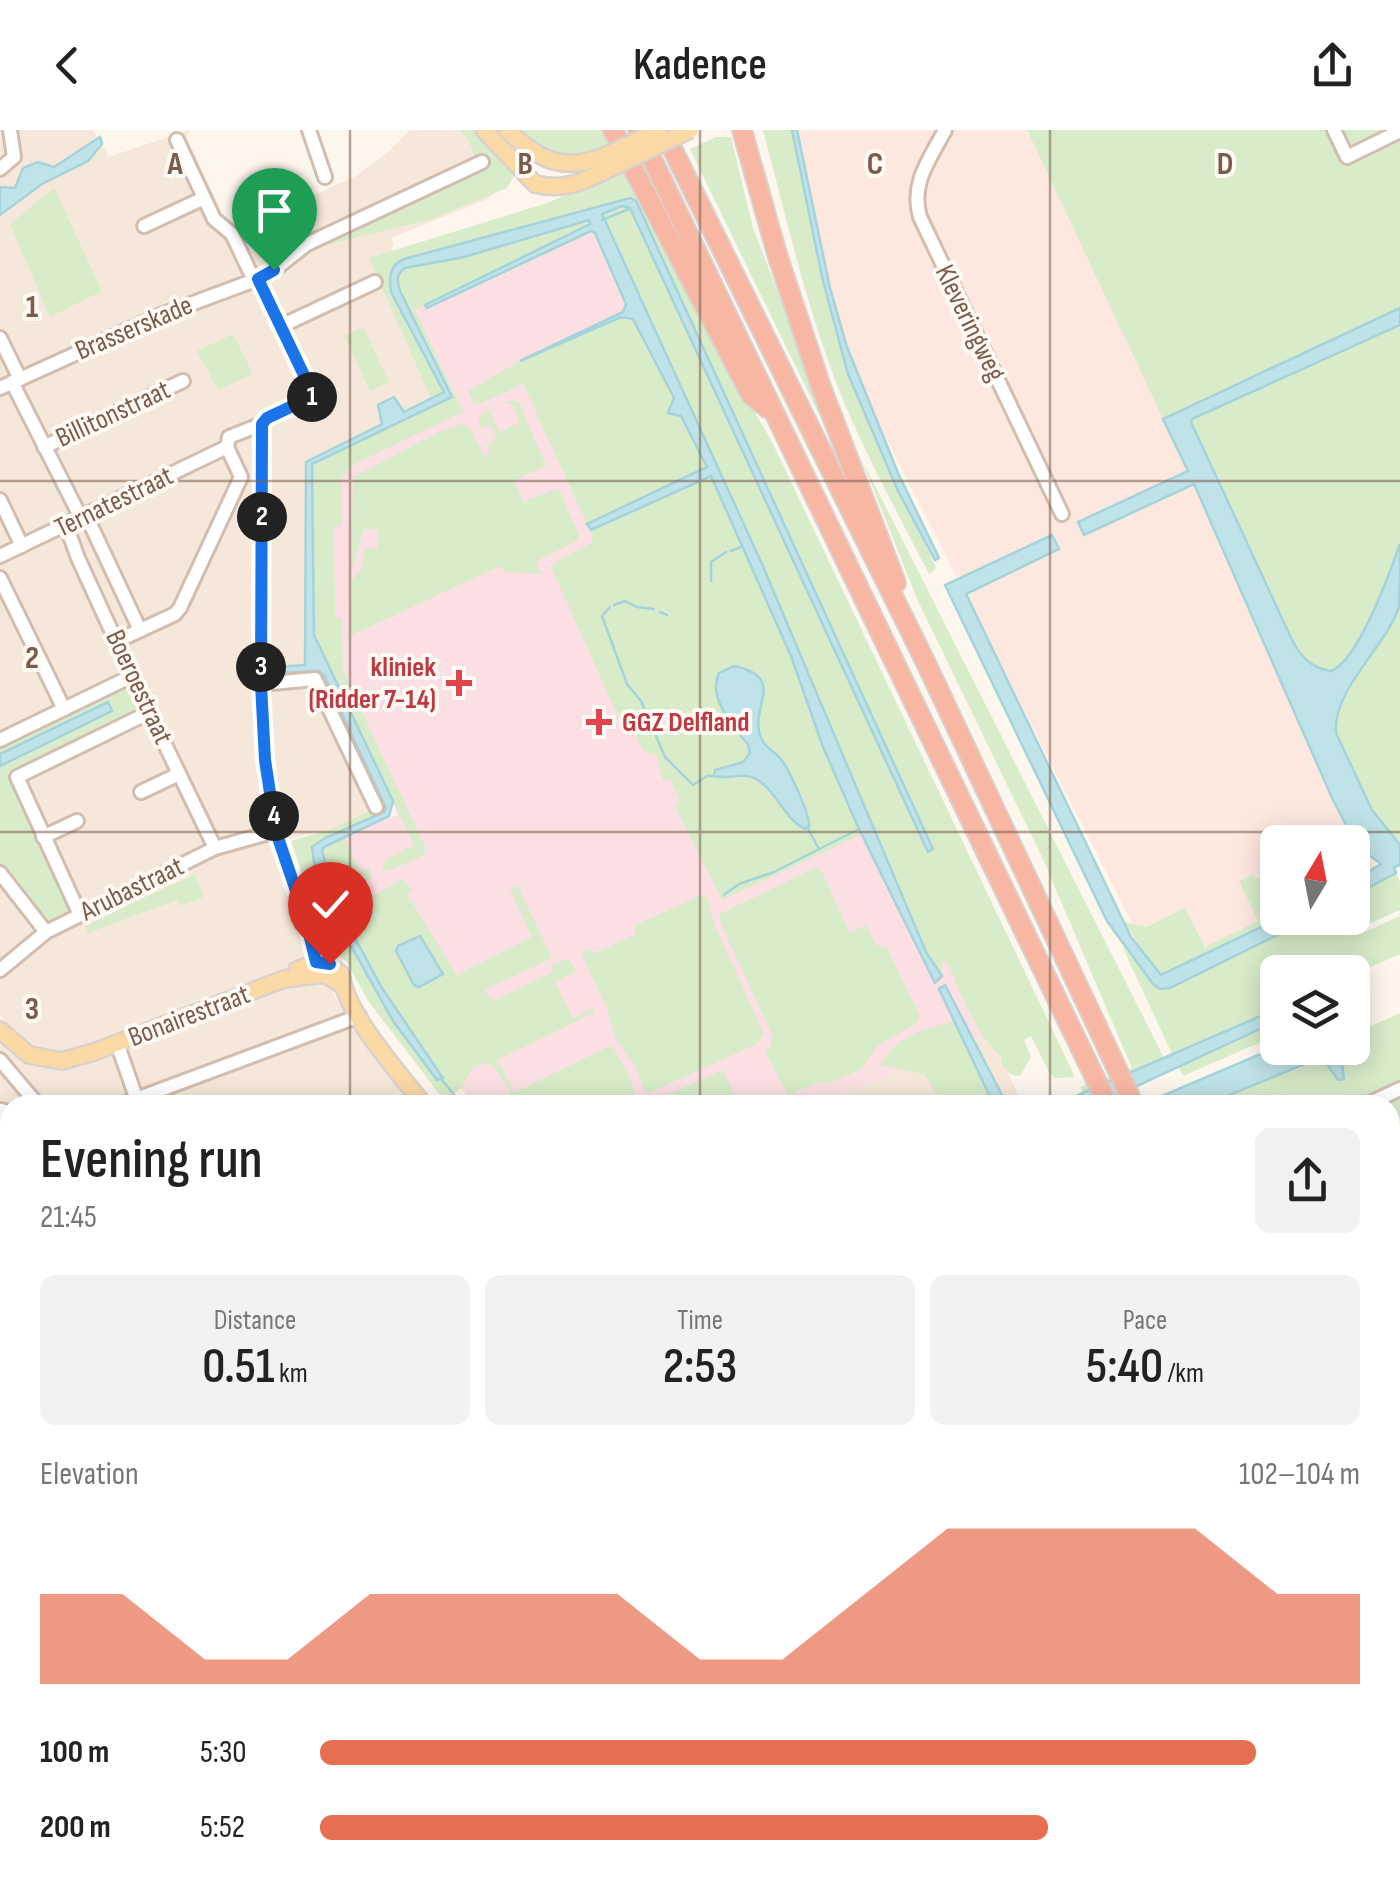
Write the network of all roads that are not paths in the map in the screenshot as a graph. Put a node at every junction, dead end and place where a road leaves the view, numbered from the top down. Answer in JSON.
{"nodes":[{"id":1,"x":10,"y":130,"type":"edge"},
{"id":2,"x":308,"y":130,"type":"edge"},
{"id":3,"x":484,"y":130,"type":"edge"},
{"id":4,"x":508,"y":130,"type":"edge"},
{"id":5,"x":613,"y":130,"type":"edge"},
{"id":6,"x":638,"y":130,"type":"edge"},
{"id":7,"x":661,"y":130,"type":"edge"},
{"id":8,"x":690,"y":130,"type":"edge"},
{"id":9,"x":742,"y":130,"type":"edge"},
{"id":10,"x":945,"y":130,"type":"edge"},
{"id":11,"x":1334,"y":130,"type":"edge"},
{"id":12,"x":1400,"y":131,"type":"edge"},
{"id":13,"x":177,"y":140,"type":"dead end"},
{"id":14,"x":610,"y":161,"type":"junction"},
{"id":15,"x":482,"y":162,"type":"dead end"},
{"id":16,"x":0,"y":169,"type":"edge"},
{"id":17,"x":326,"y":177,"type":"dead end"},
{"id":18,"x":204,"y":198,"type":"junction"},
{"id":19,"x":144,"y":226,"type":"dead end"},
{"id":20,"x":258,"y":279,"type":"junction"},
{"id":21,"x":375,"y":282,"type":"dead end"},
{"id":22,"x":282,"y":326,"type":"junction"},
{"id":23,"x":0,"y":338,"type":"edge"},
{"id":24,"x":183,"y":382,"type":"dead end"},
{"id":25,"x":11,"y":383,"type":"edge"},
{"id":26,"x":776,"y":416,"type":"junction"},
{"id":27,"x":262,"y":424,"type":"junction"},
{"id":28,"x":44,"y":447,"type":"junction"},
{"id":29,"x":227,"y":447,"type":"junction"},
{"id":30,"x":0,"y":500,"type":"edge"},
{"id":31,"x":1062,"y":514,"type":"dead end"},
{"id":32,"x":84,"y":517,"type":"junction"},
{"id":33,"x":66,"y":525,"type":"junction"},
{"id":34,"x":22,"y":546,"type":"junction"},
{"id":35,"x":0,"y":556,"type":"edge"},
{"id":36,"x":0,"y":578,"type":"edge"},
{"id":37,"x":140,"y":630,"type":"junction"},
{"id":38,"x":117,"y":641,"type":"junction"},
{"id":39,"x":926,"y":664,"type":"junction"},
{"id":40,"x":132,"y":676,"type":"junction"},
{"id":41,"x":261,"y":684,"type":"junction"},
{"id":42,"x":64,"y":709,"type":"junction"},
{"id":43,"x":150,"y":712,"type":"junction"},
{"id":44,"x":0,"y":740,"type":"edge"},
{"id":45,"x":180,"y":774,"type":"junction"},
{"id":46,"x":141,"y":792,"type":"dead end"},
{"id":47,"x":376,"y":806,"type":"dead end"},
{"id":48,"x":77,"y":821,"type":"dead end"},
{"id":49,"x":276,"y":832,"type":"junction"},
{"id":50,"x":43,"y":837,"type":"junction"},
{"id":51,"x":215,"y":848,"type":"junction"},
{"id":52,"x":0,"y":873,"type":"edge"},
{"id":53,"x":80,"y":915,"type":"junction"},
{"id":54,"x":46,"y":932,"type":"junction"},
{"id":55,"x":316,"y":968,"type":"junction"},
{"id":56,"x":0,"y":970,"type":"edge"},
{"id":57,"x":359,"y":1016,"type":"junction"},
{"id":58,"x":0,"y":1030,"type":"edge"},
{"id":59,"x":117,"y":1043,"type":"junction"},
{"id":60,"x":0,"y":1060,"type":"edge"},
{"id":61,"x":28,"y":1092,"type":"junction"},
{"id":62,"x":26,"y":1095,"type":"edge"},
{"id":63,"x":30,"y":1095,"type":"edge"},
{"id":64,"x":136,"y":1095,"type":"edge"},
{"id":65,"x":156,"y":1095,"type":"edge"},
{"id":66,"x":417,"y":1095,"type":"edge"},
{"id":67,"x":1103,"y":1095,"type":"edge"},
{"id":68,"x":1129,"y":1095,"type":"edge"}],
"edges":[{"from":1,"to":16,"type":"street"},
{"from":2,"to":17,"type":"street"},
{"from":3,"to":14,"type":"main road"},
{"from":4,"to":14,"type":"main road"},
{"from":5,"to":26,"type":"highway"},
{"from":6,"to":26,"type":"highway"},
{"from":7,"to":14,"type":"main road","bridge":true},
{"from":7,"to":39,"type":"highway"},
{"from":8,"to":14,"type":"main road","bridge":true},
{"from":9,"to":39,"type":"highway"},
{"from":10,"to":31,"type":"street","name":"Kleveringweg"},
{"from":11,"to":12,"type":"street"},
{"from":13,"to":18,"type":"street"},
{"from":15,"to":20,"type":"street","name":"Brasserskade"},
{"from":18,"to":19,"type":"street"},
{"from":18,"to":20,"type":"street"},
{"from":20,"to":22,"type":"street"},
{"from":20,"to":25,"type":"street","name":"Brasserskade"},
{"from":21,"to":22,"type":"street"},
{"from":22,"to":27,"type":"street","name":"Ternatestraat"},
{"from":23,"to":25,"type":"street","name":"Boeroestraat"},
{"from":24,"to":28,"type":"street","name":"Billitonstraat"},
{"from":25,"to":28,"type":"street","name":"Boeroestraat"},
{"from":26,"to":67,"type":"highway"},
{"from":27,"to":29,"type":"street","name":"Ternatestraat"},
{"from":27,"to":41,"type":"street"},
{"from":28,"to":32,"type":"street","name":"Boeroestraat"},
{"from":29,"to":32,"type":"street","name":"Ternatestraat"},
{"from":29,"to":37,"type":"street"},
{"from":30,"to":34,"type":"street"},
{"from":32,"to":33,"type":"street","name":"Ternatestraat"},
{"from":32,"to":37,"type":"street","name":"Boeroestraat"},
{"from":33,"to":34,"type":"street","name":"Ternatestraat"},
{"from":33,"to":38,"type":"street","name":"Boeroestraat"},
{"from":34,"to":35,"type":"street","name":"Ternatestraat"},
{"from":36,"to":42,"type":"street"},
{"from":37,"to":38,"type":"street"},
{"from":38,"to":40,"type":"street","name":"Boeroestraat"},
{"from":39,"to":68,"type":"highway"},
{"from":40,"to":42,"type":"street"},
{"from":40,"to":43,"type":"street","name":"Boeroestraat"},
{"from":41,"to":47,"type":"street"},
{"from":41,"to":49,"type":"street"},
{"from":42,"to":44,"type":"street"},
{"from":43,"to":45,"type":"street","name":"Boeroestraat"},
{"from":43,"to":50,"type":"street"},
{"from":45,"to":46,"type":"street"},
{"from":45,"to":51,"type":"street","name":"Boeroestraat"},
{"from":48,"to":50,"type":"street"},
{"from":49,"to":51,"type":"street","name":"Arubastraat"},
{"from":49,"to":55,"type":"street"},
{"from":50,"to":53,"type":"street"},
{"from":51,"to":53,"type":"street","name":"Arubastraat"},
{"from":52,"to":54,"type":"street"},
{"from":53,"to":54,"type":"street","name":"Arubastraat"},
{"from":54,"to":56,"type":"street","name":"Arubastraat"},
{"from":55,"to":57,"type":"main road"},
{"from":55,"to":59,"type":"main road","name":"Bonairestraat"},
{"from":57,"to":65,"type":"street"},
{"from":57,"to":66,"type":"main road"},
{"from":58,"to":59,"type":"main road","name":"Bonairestraat"},
{"from":59,"to":64,"type":"street"},
{"from":60,"to":61,"type":"street"},
{"from":61,"to":62,"type":"street"},
{"from":61,"to":63,"type":"street"}]}
